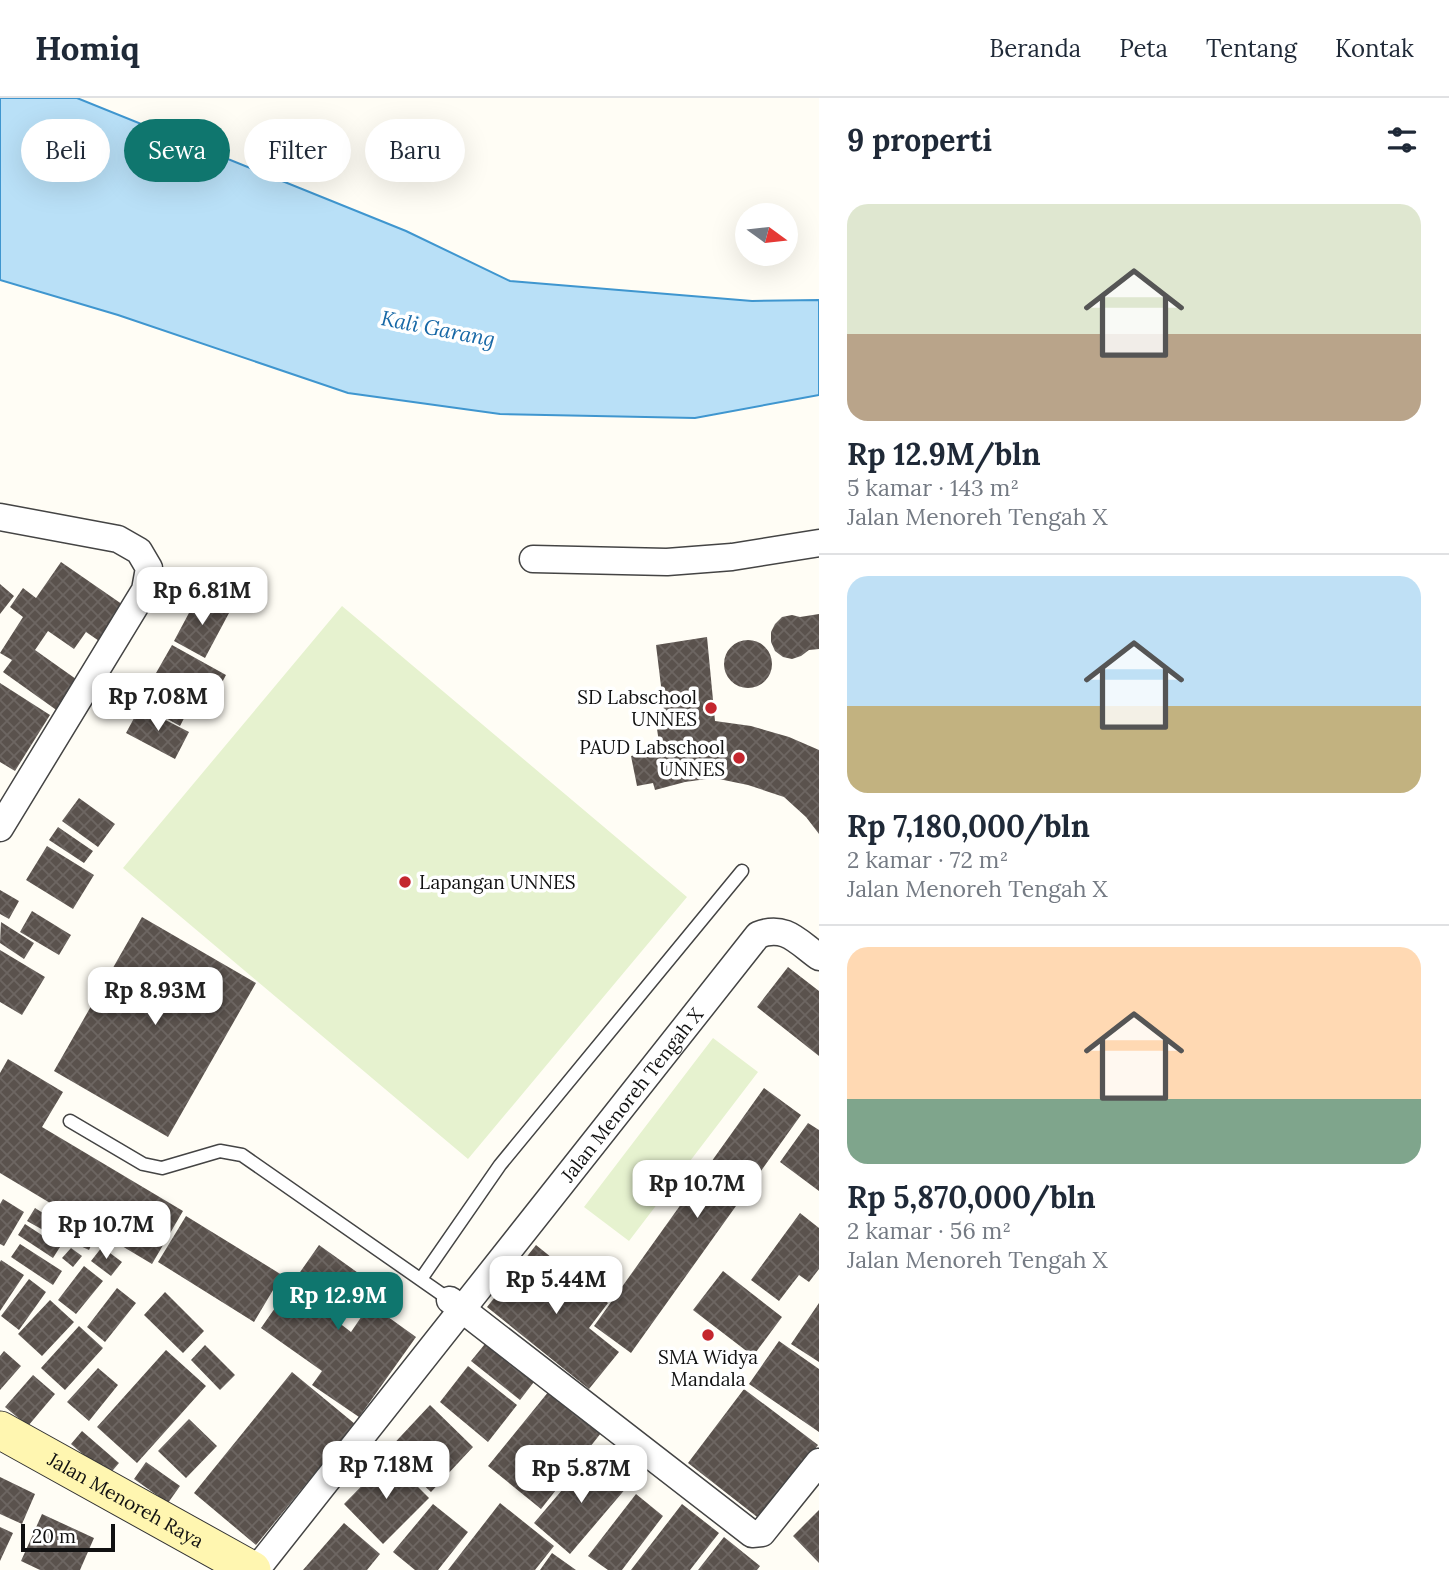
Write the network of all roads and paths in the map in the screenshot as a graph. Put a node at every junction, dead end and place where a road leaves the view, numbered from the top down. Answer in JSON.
{"nodes":[{"id":1,"x":0,"y":517,"type":"edge"},
{"id":2,"x":819,"y":543,"type":"edge"},
{"id":3,"x":533,"y":559,"type":"dead end"},
{"id":4,"x":0,"y":828,"type":"edge"},
{"id":5,"x":742,"y":871,"type":"dead end"},
{"id":6,"x":819,"y":957,"type":"edge"},
{"id":7,"x":70,"y":1121,"type":"dead end"},
{"id":8,"x":421,"y":1279,"type":"junction"},
{"id":9,"x":456,"y":1305,"type":"junction"},
{"id":10,"x":0,"y":1430,"type":"edge"},
{"id":11,"x":819,"y":1462,"type":"edge"},
{"id":12,"x":206,"y":1558,"type":"edge"},
{"id":13,"x":254,"y":1570,"type":"edge"}],
"edges":[{"from":1,"to":4,"type":"street"},
{"from":2,"to":3,"type":"street"},
{"from":5,"to":8,"type":"lane"},
{"from":6,"to":9,"type":"street","name":"Jalan Menoreh Tengah X"},
{"from":7,"to":8,"type":"lane"},
{"from":8,"to":9,"type":"lane"},
{"from":9,"to":11,"type":"street"},
{"from":9,"to":13,"type":"street","name":"Jalan Menoreh Tengah X"},
{"from":10,"to":12,"type":"main road","name":"Jalan Menoreh Raya"},
{"from":12,"to":13,"type":"main road","name":"Jalan Menoreh Raya"}]}
